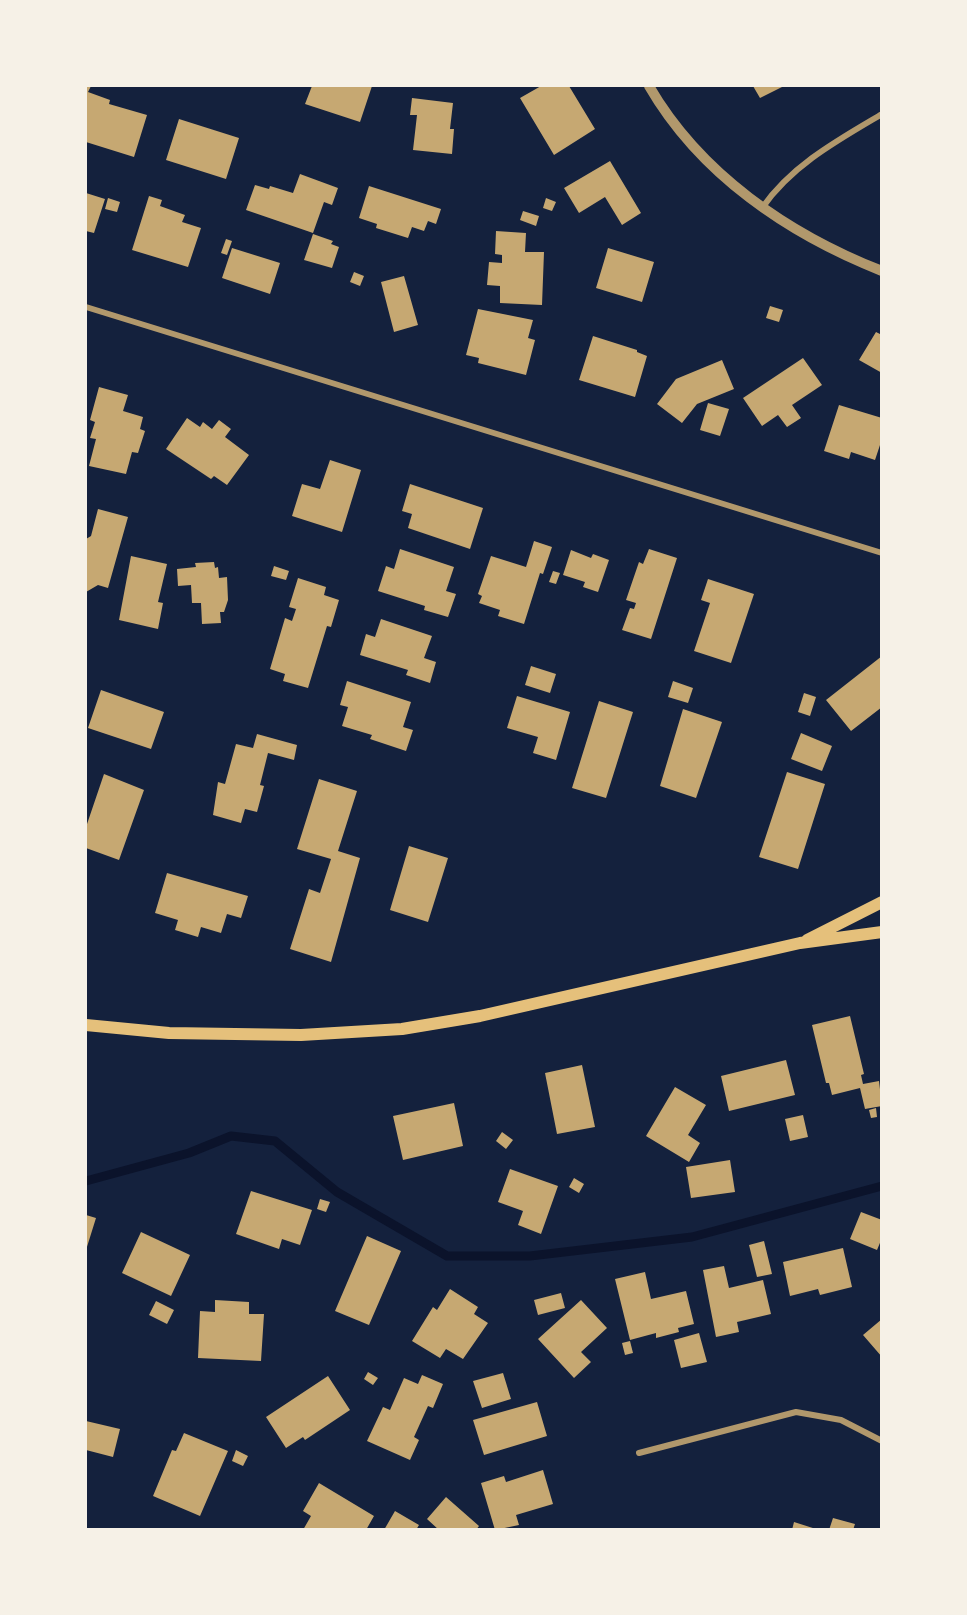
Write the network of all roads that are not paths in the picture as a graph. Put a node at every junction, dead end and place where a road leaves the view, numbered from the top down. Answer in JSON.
{"nodes":[{"id":1,"x":649,"y":86,"type":"edge"},
{"id":2,"x":882,"y":114,"type":"edge"},
{"id":3,"x":762,"y":208,"type":"junction"},
{"id":4,"x":882,"y":271,"type":"edge"},
{"id":5,"x":86,"y":307,"type":"edge"},
{"id":6,"x":882,"y":554,"type":"edge"},
{"id":7,"x":882,"y":902,"type":"edge"},
{"id":8,"x":882,"y":932,"type":"edge"},
{"id":9,"x":800,"y":943,"type":"junction"},
{"id":10,"x":86,"y":1025,"type":"edge"},
{"id":11,"x":882,"y":1441,"type":"edge"},
{"id":12,"x":639,"y":1453,"type":"dead end"}],
"edges":[{"from":1,"to":3,"type":"street"},
{"from":2,"to":3,"type":"street"},
{"from":3,"to":4,"type":"street"},
{"from":5,"to":6,"type":"street"},
{"from":7,"to":9,"type":"main road"},
{"from":8,"to":9,"type":"main road"},
{"from":9,"to":10,"type":"main road"},
{"from":11,"to":12,"type":"street"}]}
